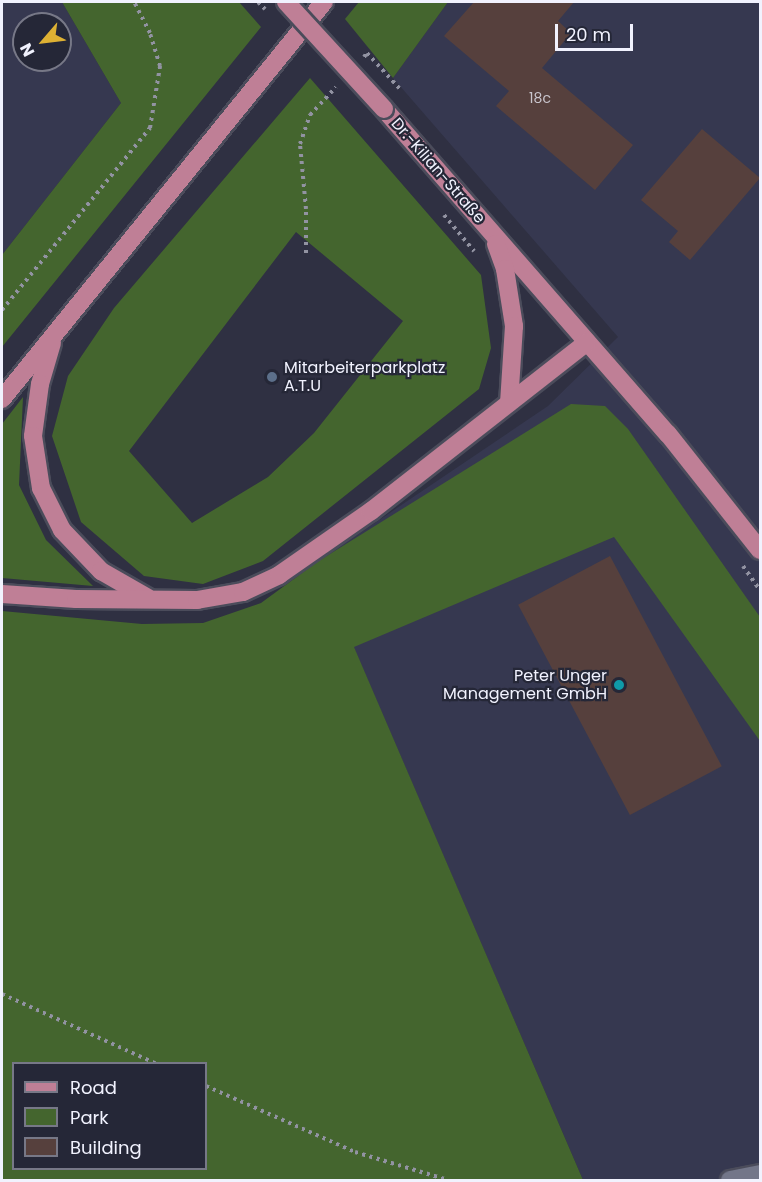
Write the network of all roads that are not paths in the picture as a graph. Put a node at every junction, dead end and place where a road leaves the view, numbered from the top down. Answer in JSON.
{"nodes":[{"id":1,"x":286,"y":2,"type":"edge"},
{"id":2,"x":324,"y":2,"type":"edge"},
{"id":3,"x":492,"y":234,"type":"junction"},
{"id":4,"x":54,"y":335,"type":"junction"},
{"id":5,"x":587,"y":342,"type":"junction"},
{"id":6,"x":2,"y":399,"type":"edge"},
{"id":7,"x":509,"y":403,"type":"junction"},
{"id":8,"x":760,"y":550,"type":"edge"},
{"id":9,"x":2,"y":594,"type":"edge"},
{"id":10,"x":150,"y":599,"type":"junction"},
{"id":11,"x":760,"y":1174,"type":"edge"},
{"id":12,"x":730,"y":1180,"type":"edge"}],
"edges":[{"from":1,"to":3,"type":"main road","name":"Dr.-Kilian-Straße","bridge":true},
{"from":2,"to":4,"type":"main road"},
{"from":3,"to":5,"type":"main road","name":"Dr.-Kilian-Straße"},
{"from":3,"to":7,"type":"main road"},
{"from":4,"to":6,"type":"main road"},
{"from":4,"to":10,"type":"main road"},
{"from":5,"to":7,"type":"main road"},
{"from":5,"to":8,"type":"main road","name":"Dr.-Kilian-Straße"},
{"from":7,"to":10,"type":"main road"},
{"from":9,"to":10,"type":"main road"},
{"from":11,"to":12,"type":"lane"}]}
